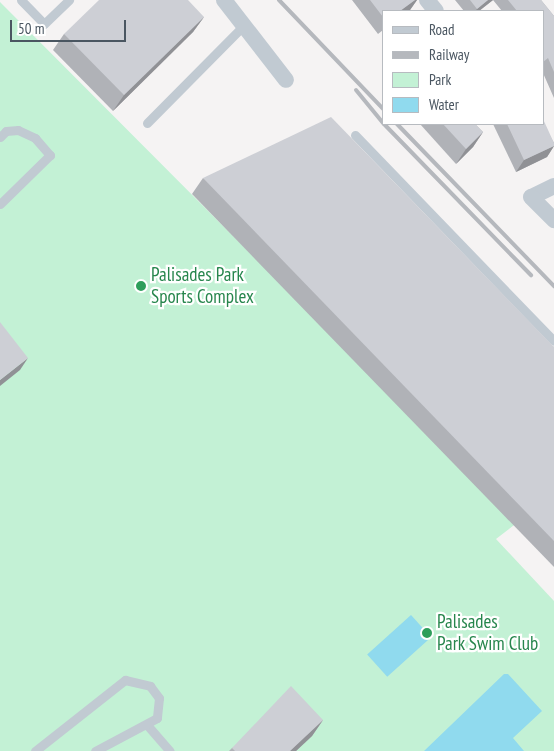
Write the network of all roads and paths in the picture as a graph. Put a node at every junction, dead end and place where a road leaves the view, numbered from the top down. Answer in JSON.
{"nodes":[{"id":1,"x":21,"y":0,"type":"edge"},
{"id":2,"x":69,"y":0,"type":"edge"},
{"id":3,"x":224,"y":0,"type":"edge"},
{"id":4,"x":427,"y":0,"type":"edge"},
{"id":5,"x":435,"y":10,"type":"edge"},
{"id":6,"x":242,"y":27,"type":"junction"},
{"id":7,"x":286,"y":80,"type":"dead end"},
{"id":8,"x":148,"y":123,"type":"dead end"},
{"id":9,"x":355,"y":135,"type":"dead end"},
{"id":10,"x":0,"y":137,"type":"edge"},
{"id":11,"x":554,"y":186,"type":"edge"},
{"id":12,"x":0,"y":204,"type":"edge"},
{"id":13,"x":554,"y":220,"type":"edge"},
{"id":14,"x":554,"y":341,"type":"edge"},
{"id":15,"x":148,"y":726,"type":"junction"},
{"id":16,"x":35,"y":751,"type":"edge"},
{"id":17,"x":95,"y":751,"type":"edge"},
{"id":18,"x":170,"y":751,"type":"edge"}],
"edges":[{"from":1,"to":2,"type":"lane"},
{"from":3,"to":6,"type":"street"},
{"from":4,"to":5,"type":"street"},
{"from":6,"to":7,"type":"street"},
{"from":6,"to":8,"type":"lane"},
{"from":9,"to":14,"type":"lane"},
{"from":10,"to":12,"type":"lane"},
{"from":11,"to":13,"type":"street"},
{"from":15,"to":16,"type":"lane"},
{"from":15,"to":17,"type":"lane"},
{"from":15,"to":18,"type":"lane"}]}
